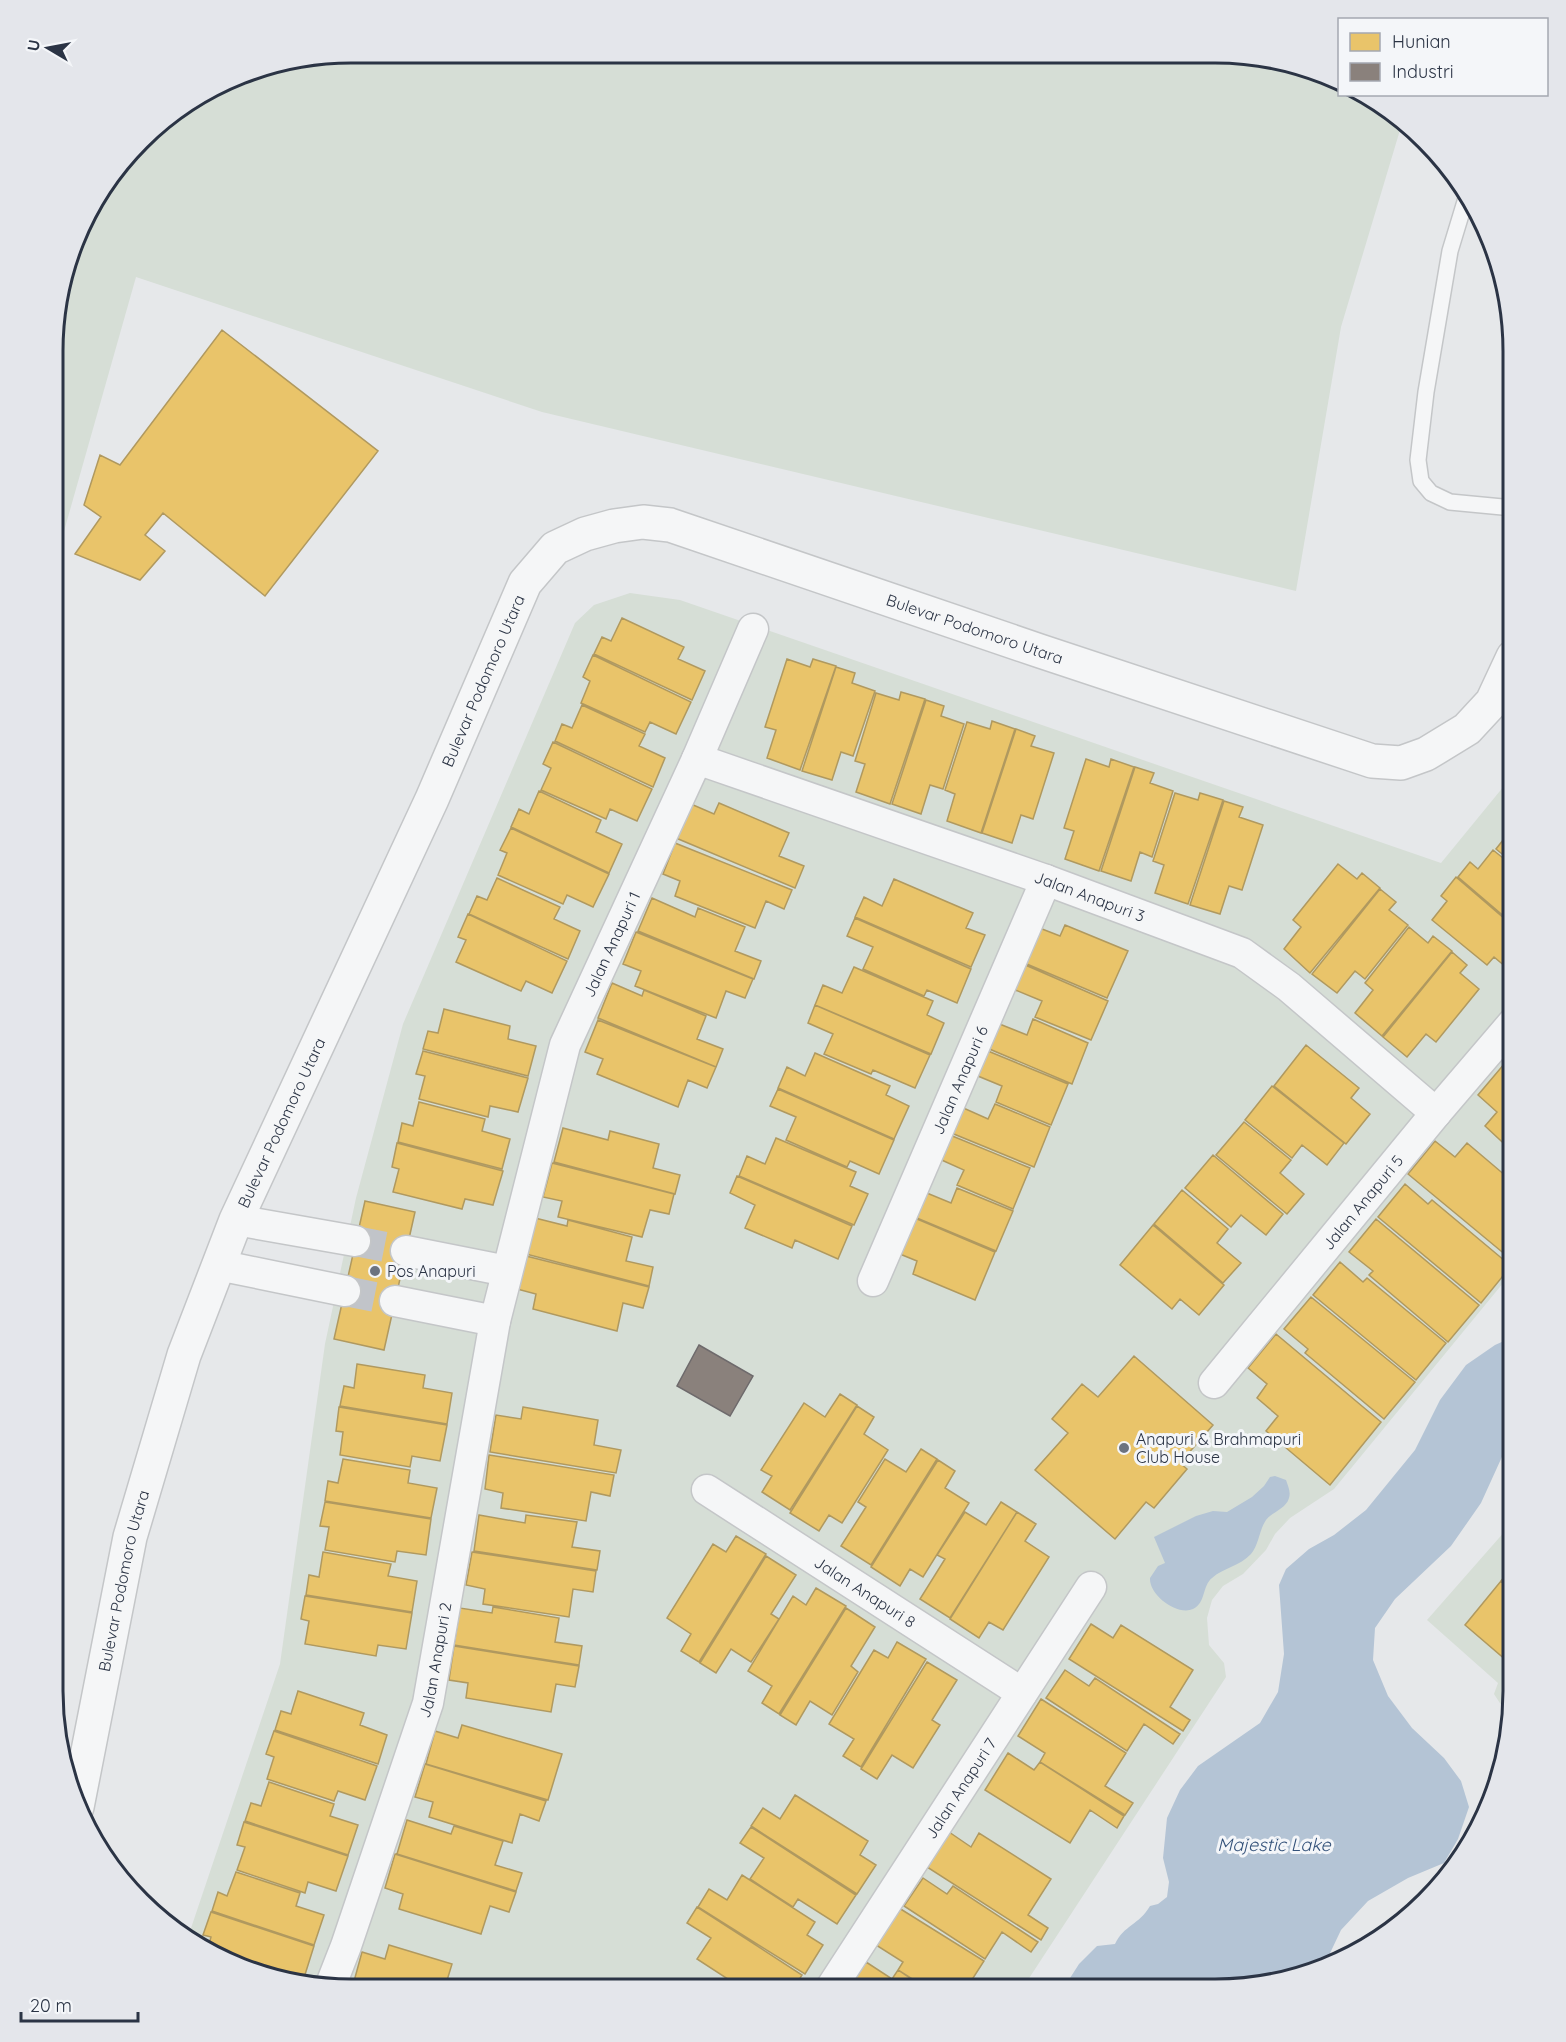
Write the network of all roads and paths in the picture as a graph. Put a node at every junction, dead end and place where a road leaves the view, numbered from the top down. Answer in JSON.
{"nodes":[{"id":1,"x":1464,"y":206,"type":"edge"},
{"id":2,"x":1503,"y":507,"type":"edge"},
{"id":3,"x":753,"y":629,"type":"dead end"},
{"id":4,"x":1503,"y":678,"type":"edge"},
{"id":5,"x":697,"y":759,"type":"junction"},
{"id":6,"x":1046,"y":880,"type":"junction"},
{"id":7,"x":1503,"y":1035,"type":"edge"},
{"id":8,"x":1436,"y":1113,"type":"junction"},
{"id":9,"x":236,"y":1220,"type":"junction"},
{"id":10,"x":355,"y":1241,"type":"tunnel mouth"},
{"id":11,"x":406,"y":1251,"type":"tunnel mouth"},
{"id":12,"x":218,"y":1265,"type":"junction"},
{"id":13,"x":507,"y":1271,"type":"junction"},
{"id":14,"x":873,"y":1281,"type":"dead end"},
{"id":15,"x":345,"y":1291,"type":"tunnel mouth"},
{"id":16,"x":395,"y":1301,"type":"tunnel mouth"},
{"id":17,"x":495,"y":1321,"type":"junction"},
{"id":18,"x":1214,"y":1383,"type":"dead end"},
{"id":19,"x":707,"y":1490,"type":"dead end"},
{"id":20,"x":1091,"y":1587,"type":"dead end"},
{"id":21,"x":1022,"y":1693,"type":"junction"},
{"id":22,"x":80,"y":1789,"type":"edge"},
{"id":23,"x":333,"y":1978,"type":"edge"},
{"id":24,"x":837,"y":1979,"type":"edge"}],
"edges":[{"from":1,"to":2,"type":"lane"},
{"from":3,"to":5,"type":"street","name":"Jalan Anapuri 1"},
{"from":4,"to":9,"type":"street","name":"Bulevar Podomoro Utara"},
{"from":5,"to":6,"type":"street","name":"Jalan Anapuri 3"},
{"from":5,"to":13,"type":"street","name":"Jalan Anapuri 1"},
{"from":6,"to":8,"type":"street","name":"Jalan Anapuri 3"},
{"from":6,"to":14,"type":"street","name":"Jalan Anapuri 6"},
{"from":7,"to":8,"type":"street","name":"Jalan Anapuri 5"},
{"from":8,"to":18,"type":"street","name":"Jalan Anapuri 5"},
{"from":9,"to":10,"type":"street"},
{"from":9,"to":12,"type":"street","name":"Bulevar Podomoro Utara"},
{"from":11,"to":13,"type":"street"},
{"from":12,"to":15,"type":"street"},
{"from":12,"to":22,"type":"street","name":"Bulevar Podomoro Utara"},
{"from":13,"to":17,"type":"street","name":"Jalan Anapuri 1"},
{"from":16,"to":17,"type":"street"},
{"from":17,"to":23,"type":"street","name":"Jalan Anapuri 2"},
{"from":19,"to":21,"type":"street","name":"Jalan Anapuri 8"},
{"from":20,"to":21,"type":"street","name":"Jalan Anapuri 7"},
{"from":21,"to":24,"type":"street","name":"Jalan Anapuri 7"}]}
